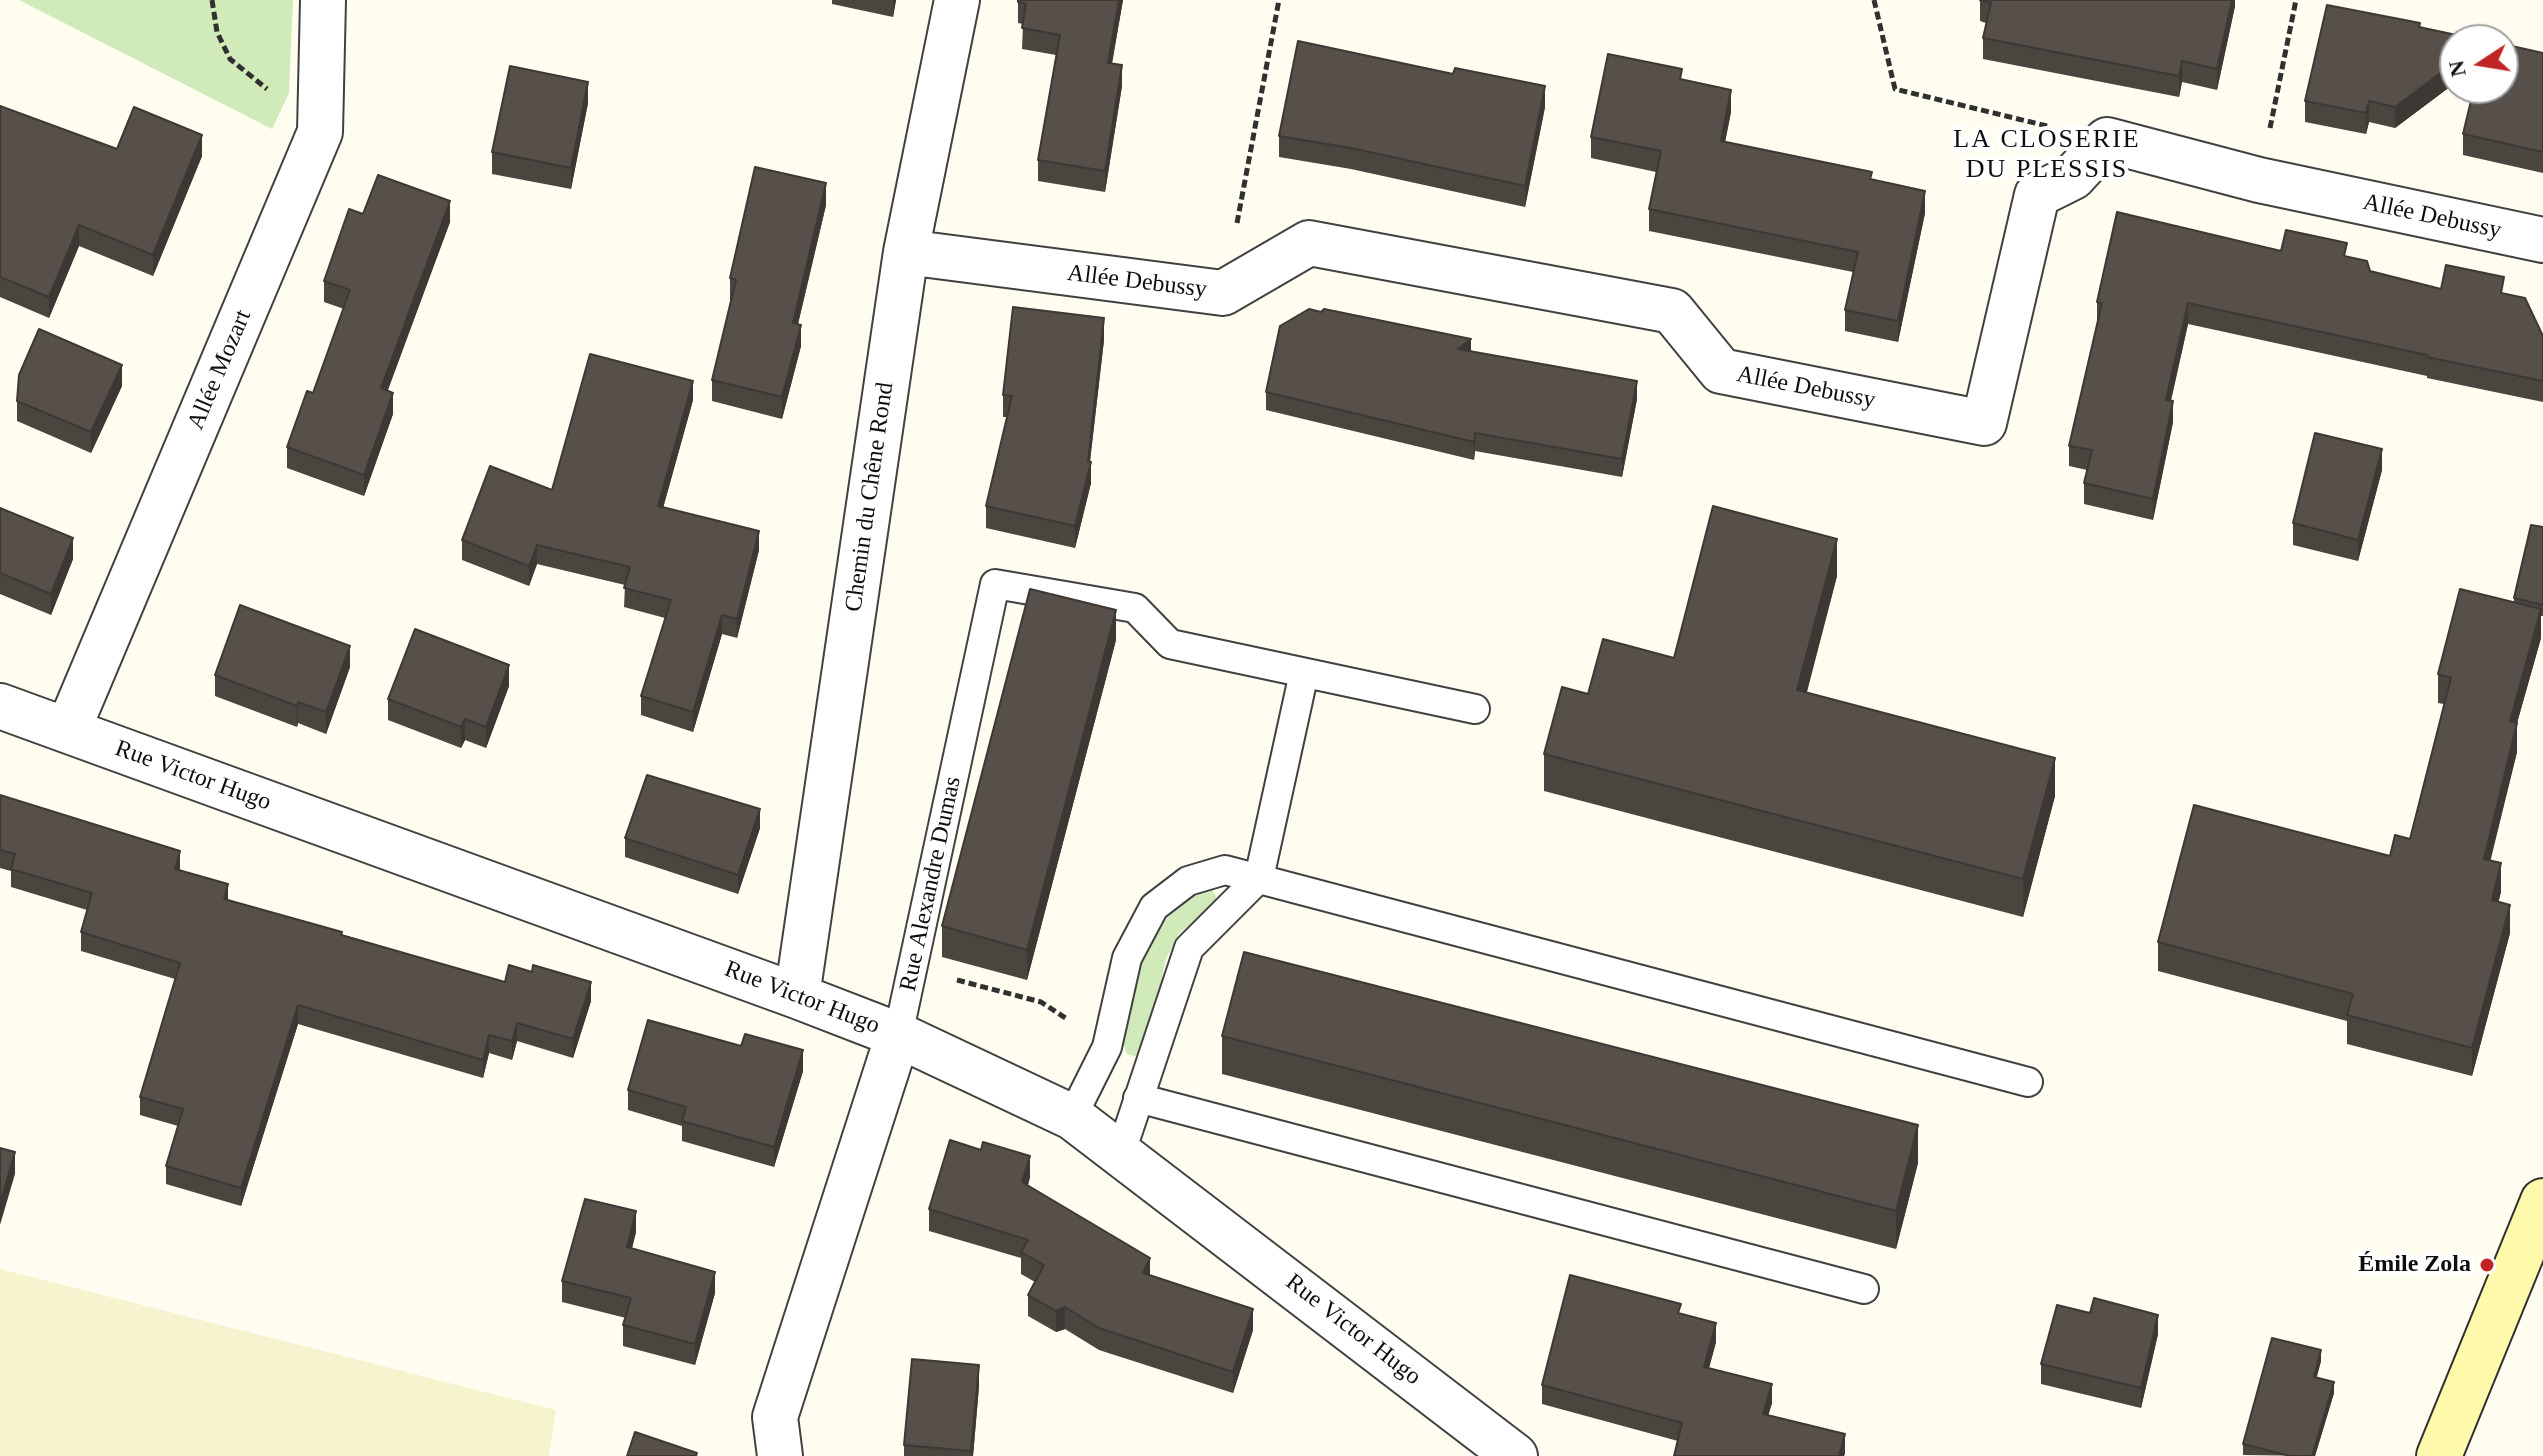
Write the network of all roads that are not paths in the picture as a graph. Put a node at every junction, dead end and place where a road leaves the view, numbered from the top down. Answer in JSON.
{"nodes":[{"id":1,"x":323,"y":0,"type":"edge"},
{"id":2,"x":957,"y":0,"type":"edge"},
{"id":3,"x":2543,"y":240,"type":"edge"},
{"id":4,"x":906,"y":252,"type":"junction"},
{"id":5,"x":1304,"y":673,"type":"junction"},
{"id":6,"x":0,"y":706,"type":"edge"},
{"id":7,"x":1475,"y":709,"type":"dead end"},
{"id":8,"x":68,"y":730,"type":"junction"},
{"id":9,"x":1259,"y":878,"type":"junction"},
{"id":10,"x":797,"y":996,"type":"junction"},
{"id":11,"x":898,"y":1035,"type":"junction"},
{"id":12,"x":2028,"y":1082,"type":"dead end"},
{"id":13,"x":1138,"y":1098,"type":"junction"},
{"id":14,"x":1072,"y":1117,"type":"junction"},
{"id":15,"x":1121,"y":1152,"type":"junction"},
{"id":16,"x":2543,"y":1201,"type":"edge"},
{"id":17,"x":1864,"y":1289,"type":"dead end"},
{"id":18,"x":780,"y":1456,"type":"edge"},
{"id":19,"x":1515,"y":1456,"type":"edge"},
{"id":20,"x":2439,"y":1456,"type":"edge"}],
"edges":[{"from":1,"to":8,"type":"street","name":"Allée Mozart"},
{"from":2,"to":4,"type":"street","name":"Chemin du Chêne Rond"},
{"from":3,"to":4,"type":"street","name":"Allée Debussy"},
{"from":4,"to":10,"type":"street","name":"Chemin du Chêne Rond"},
{"from":5,"to":7,"type":"lane"},
{"from":5,"to":9,"type":"lane"},
{"from":5,"to":11,"type":"lane","name":"Rue Alexandre Dumas"},
{"from":6,"to":8,"type":"street","name":"Rue Victor Hugo"},
{"from":8,"to":10,"type":"street","name":"Rue Victor Hugo"},
{"from":9,"to":12,"type":"lane"},
{"from":9,"to":13,"type":"lane"},
{"from":9,"to":14,"type":"lane"},
{"from":10,"to":11,"type":"street","name":"Rue Victor Hugo"},
{"from":11,"to":14,"type":"street","name":"Rue Victor Hugo"},
{"from":11,"to":18,"type":"street","name":"Rue Alexandre Dumas"},
{"from":13,"to":15,"type":"lane"},
{"from":13,"to":17,"type":"lane"},
{"from":14,"to":15,"type":"street","name":"Rue Victor Hugo"},
{"from":15,"to":19,"type":"street","name":"Rue Victor Hugo"},
{"from":16,"to":20,"type":"street"}]}
